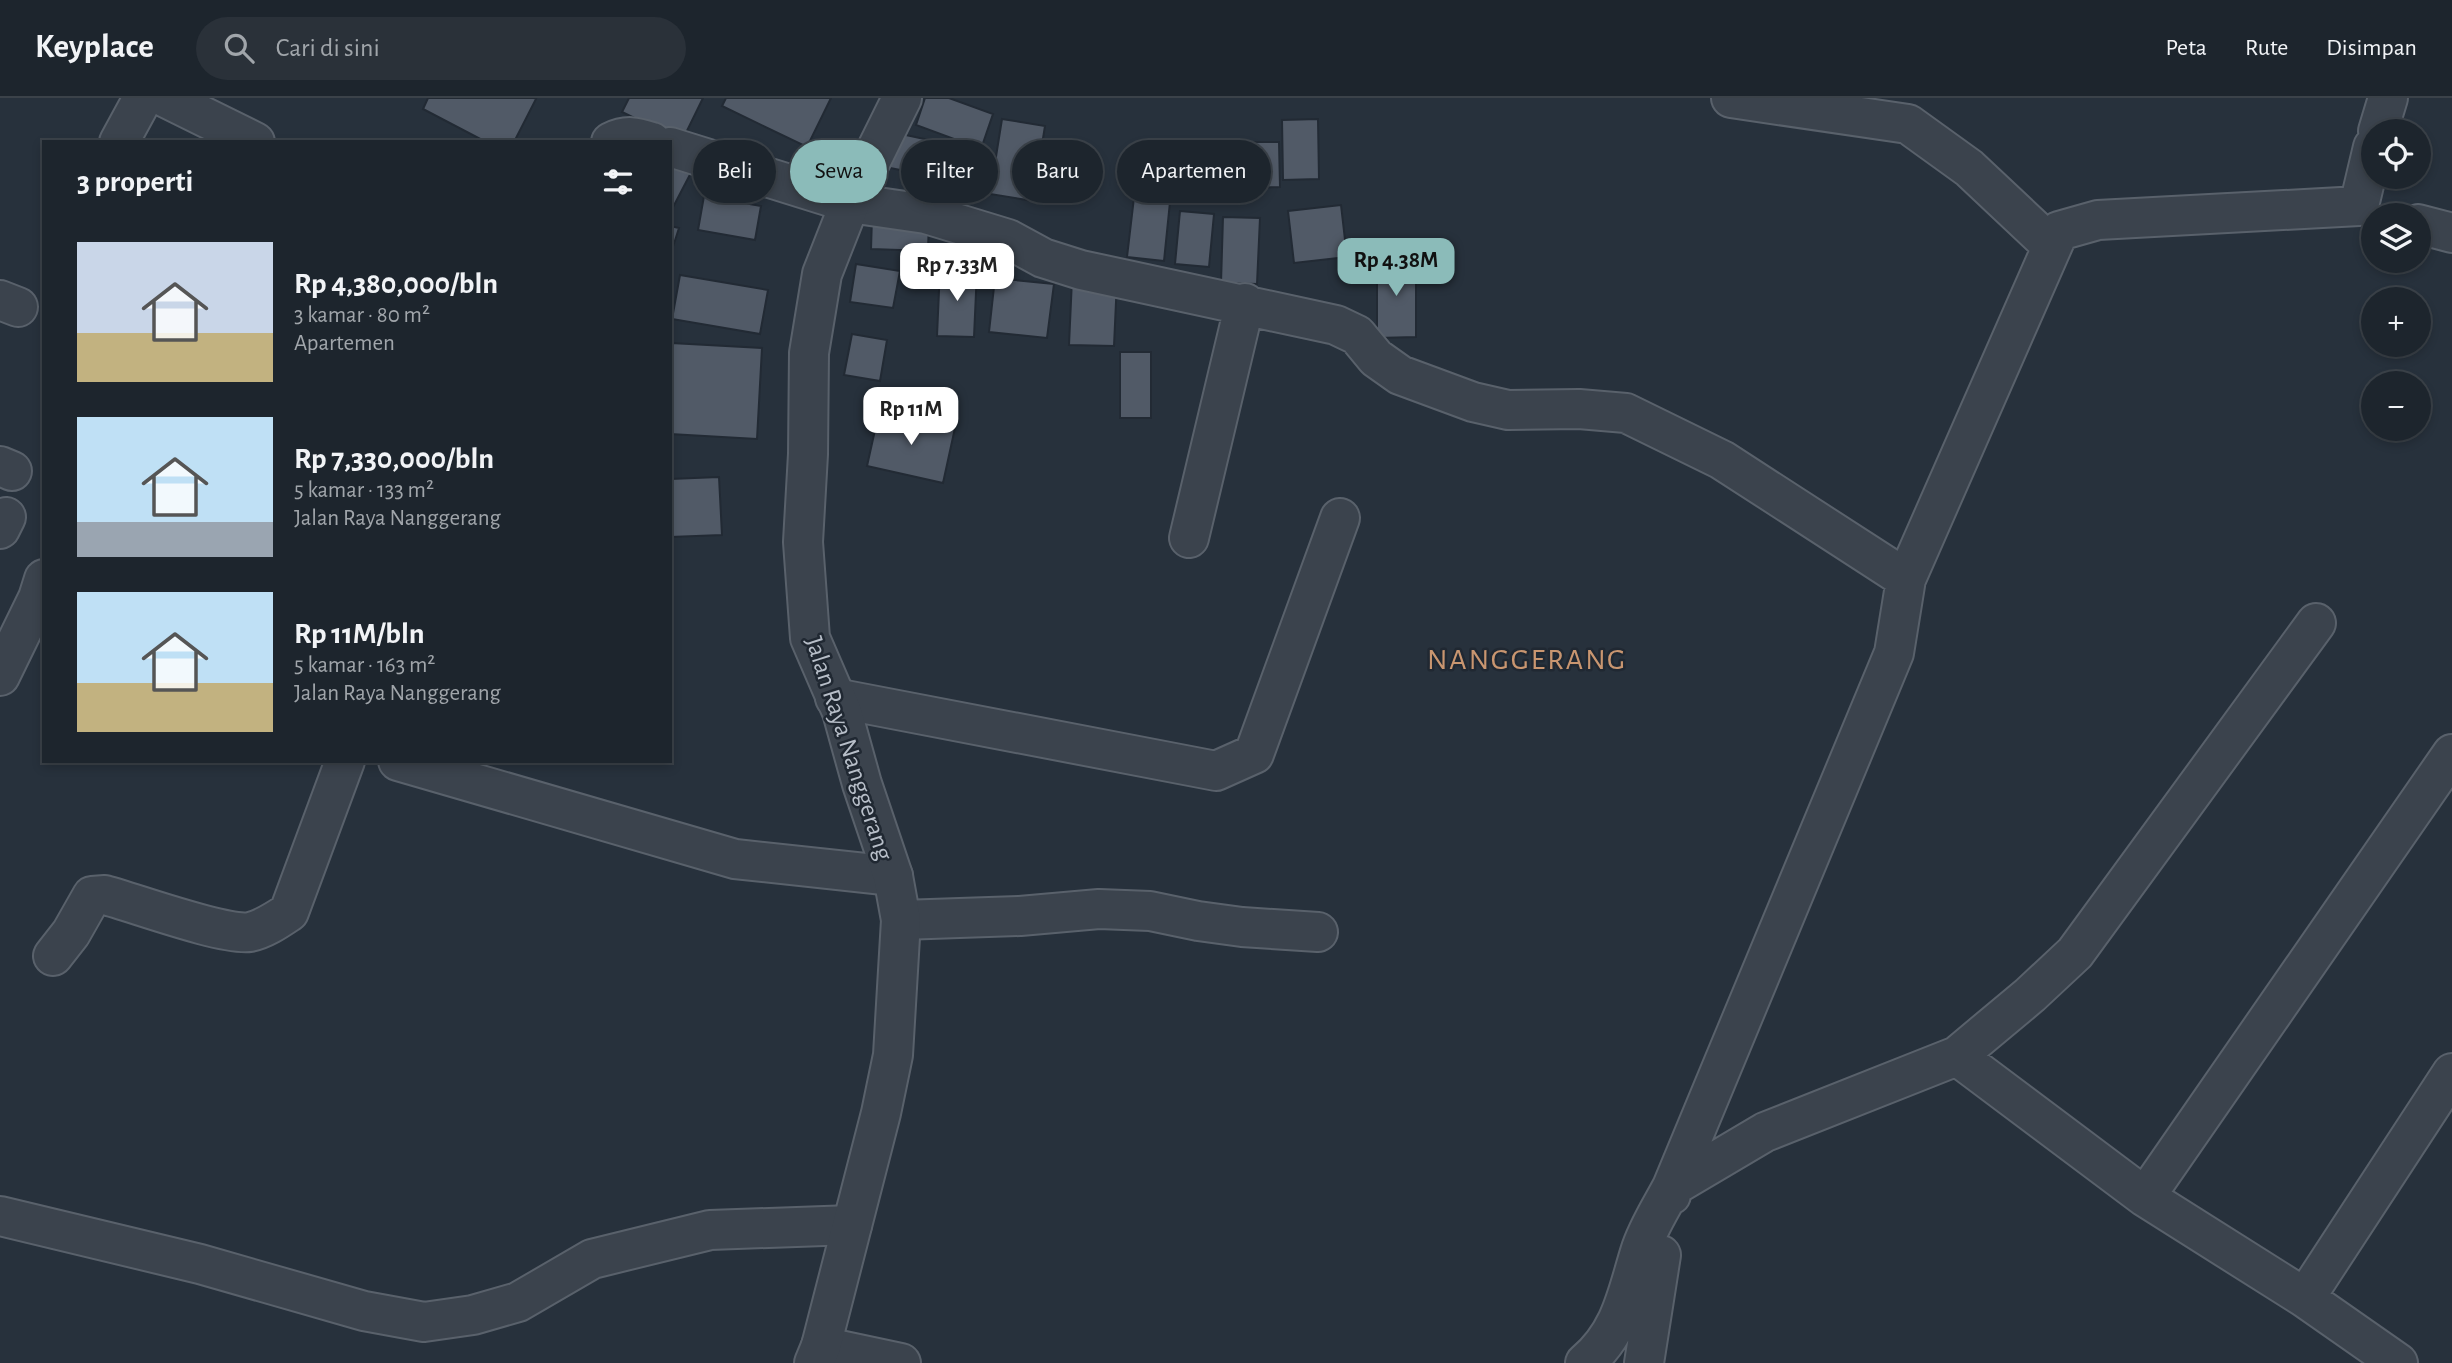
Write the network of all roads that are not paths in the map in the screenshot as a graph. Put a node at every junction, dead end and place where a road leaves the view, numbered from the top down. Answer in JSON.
{"nodes":[{"id":1,"x":143,"y":98,"type":"edge"},
{"id":2,"x":902,"y":98,"type":"edge"},
{"id":3,"x":1731,"y":98,"type":"edge"},
{"id":4,"x":2388,"y":98,"type":"edge"},
{"id":5,"x":185,"y":102,"type":"edge"},
{"id":6,"x":2382,"y":119,"type":"edge"},
{"id":7,"x":120,"y":140,"type":"edge"},
{"id":8,"x":252,"y":140,"type":"edge"},
{"id":9,"x":615,"y":140,"type":"edge"},
{"id":10,"x":646,"y":140,"type":"edge"},
{"id":11,"x":881,"y":140,"type":"edge"},
{"id":12,"x":672,"y":148,"type":"edge"},
{"id":13,"x":790,"y":184,"type":"edge"},
{"id":14,"x":850,"y":203,"type":"joint"},
{"id":15,"x":2361,"y":211,"type":"edge"},
{"id":16,"x":2431,"y":227,"type":"edge"},
{"id":17,"x":2452,"y":233,"type":"edge"},
{"id":18,"x":2052,"y":246,"type":"junction"},
{"id":19,"x":1244,"y":303,"type":"junction"},
{"id":20,"x":1340,"y":519,"type":"dead end"},
{"id":21,"x":1189,"y":538,"type":"dead end"},
{"id":22,"x":1906,"y":579,"type":"junction"},
{"id":23,"x":42,"y":585,"type":"edge"},
{"id":24,"x":2316,"y":623,"type":"dead end"},
{"id":25,"x":0,"y":676,"type":"edge"},
{"id":26,"x":835,"y":698,"type":"junction"},
{"id":27,"x":2452,"y":754,"type":"edge"},
{"id":28,"x":344,"y":763,"type":"edge"},
{"id":29,"x":405,"y":763,"type":"edge"},
{"id":30,"x":893,"y":876,"type":"junction"},
{"id":31,"x":901,"y":920,"type":"junction"},
{"id":32,"x":1318,"y":932,"type":"dead end"},
{"id":33,"x":53,"y":956,"type":"dead end"},
{"id":34,"x":1957,"y":1056,"type":"junction"},
{"id":35,"x":2452,"y":1073,"type":"edge"},
{"id":36,"x":1672,"y":1187,"type":"junction"},
{"id":37,"x":2146,"y":1197,"type":"junction"},
{"id":38,"x":0,"y":1216,"type":"edge"},
{"id":39,"x":852,"y":1225,"type":"junction"},
{"id":40,"x":2305,"y":1298,"type":"junction"},
{"id":41,"x":817,"y":1354,"type":"edge"},
{"id":42,"x":901,"y":1363,"type":"edge"},
{"id":43,"x":1585,"y":1363,"type":"edge"},
{"id":44,"x":1644,"y":1363,"type":"edge"},
{"id":45,"x":2398,"y":1363,"type":"edge"}],
"edges":[{"from":1,"to":7,"type":"street"},
{"from":2,"to":11,"type":"street","name":"Jalan Raya Nanggerang"},
{"from":3,"to":18,"type":"street"},
{"from":4,"to":6,"type":"street"},
{"from":5,"to":8,"type":"street"},
{"from":9,"to":10,"type":"street"},
{"from":12,"to":13,"type":"street"},
{"from":14,"to":19,"type":"street"},
{"from":14,"to":26,"type":"street","name":"Jalan Raya Nanggerang"},
{"from":15,"to":18,"type":"street"},
{"from":16,"to":17,"type":"street"},
{"from":18,"to":22,"type":"street"},
{"from":19,"to":21,"type":"street"},
{"from":19,"to":22,"type":"street"},
{"from":20,"to":26,"type":"street"},
{"from":22,"to":36,"type":"street"},
{"from":23,"to":25,"type":"street"},
{"from":24,"to":34,"type":"street"},
{"from":26,"to":30,"type":"street","name":"Jalan Raya Nanggerang"},
{"from":27,"to":37,"type":"street"},
{"from":28,"to":33,"type":"street"},
{"from":29,"to":30,"type":"street"},
{"from":30,"to":31,"type":"street","name":"Jalan Raya Nanggerang"},
{"from":31,"to":32,"type":"street"},
{"from":31,"to":39,"type":"street","name":"Jalan Raya Nanggerang"},
{"from":34,"to":36,"type":"street"},
{"from":34,"to":37,"type":"street"},
{"from":35,"to":40,"type":"street"},
{"from":36,"to":43,"type":"street"},
{"from":36,"to":44,"type":"street"},
{"from":37,"to":40,"type":"street"},
{"from":38,"to":39,"type":"street"},
{"from":39,"to":41,"type":"street","name":"Jalan Raya Nanggerang"},
{"from":40,"to":45,"type":"street"},
{"from":41,"to":42,"type":"street"}]}
